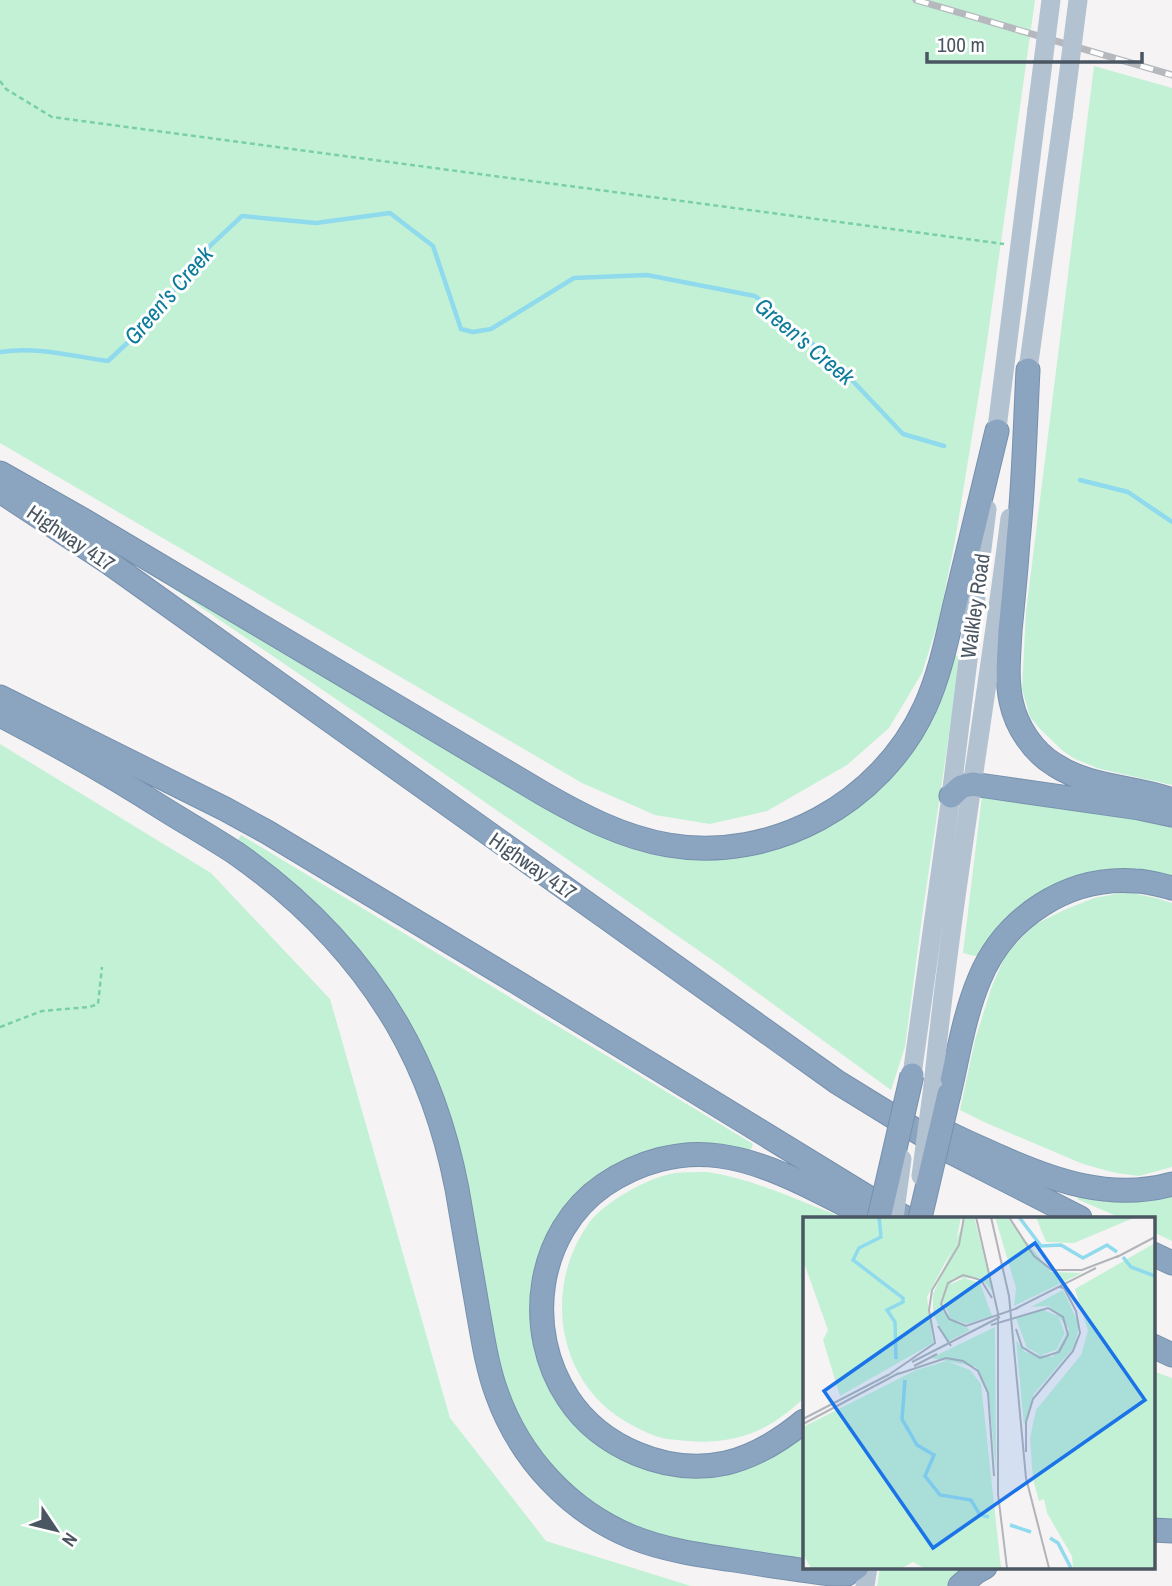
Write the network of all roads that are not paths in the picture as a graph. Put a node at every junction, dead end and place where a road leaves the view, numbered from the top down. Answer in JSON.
{"nodes":[{"id":1,"x":1051,"y":0,"type":"edge"},
{"id":2,"x":1078,"y":0,"type":"edge"},
{"id":3,"x":1028,"y":370,"type":"junction"},
{"id":4,"x":997,"y":431,"type":"junction"},
{"id":5,"x":0,"y":473,"type":"edge"},
{"id":6,"x":0,"y":491,"type":"edge"},
{"id":7,"x":0,"y":697,"type":"edge"},
{"id":8,"x":0,"y":715,"type":"edge"},
{"id":9,"x":972,"y":784,"type":"junction"},
{"id":10,"x":951,"y":796,"type":"junction"},
{"id":11,"x":1172,"y":800,"type":"edge"},
{"id":12,"x":1172,"y":815,"type":"edge"},
{"id":13,"x":1172,"y":888,"type":"edge"},
{"id":14,"x":774,"y":1037,"type":"junction"},
{"id":15,"x":912,"y":1075,"type":"junction"},
{"id":16,"x":941,"y":1090,"type":"junction"},
{"id":17,"x":1172,"y":1184,"type":"edge"},
{"id":18,"x":867,"y":1217,"type":"edge"},
{"id":19,"x":879,"y":1217,"type":"edge"},
{"id":20,"x":894,"y":1217,"type":"edge"},
{"id":21,"x":902,"y":1217,"type":"edge"},
{"id":22,"x":917,"y":1217,"type":"edge"},
{"id":23,"x":1076,"y":1217,"type":"edge"},
{"id":24,"x":1154,"y":1254,"type":"edge"},
{"id":25,"x":1172,"y":1263,"type":"edge"},
{"id":26,"x":803,"y":1422,"type":"edge"},
{"id":27,"x":1154,"y":1530,"type":"edge"},
{"id":28,"x":1172,"y":1531,"type":"edge"},
{"id":29,"x":983,"y":1568,"type":"edge"},
{"id":30,"x":855,"y":1574,"type":"edge"},
{"id":31,"x":960,"y":1586,"type":"edge"}],
"edges":[{"from":1,"to":4,"type":"main road","name":"Walkley Road","bridge":true},
{"from":2,"to":3,"type":"main road","name":"Walkley Road","bridge":true},
{"from":3,"to":9,"type":"main road","name":"Walkley Road"},
{"from":3,"to":11,"type":"highway"},
{"from":4,"to":5,"type":"highway"},
{"from":4,"to":10,"type":"main road","name":"Walkley Road"},
{"from":6,"to":14,"type":"highway","name":"Highway 417"},
{"from":7,"to":21,"type":"highway"},
{"from":8,"to":30,"type":"highway"},
{"from":9,"to":10,"type":"highway"},
{"from":9,"to":12,"type":"highway"},
{"from":9,"to":16,"type":"main road","name":"Walkley Road"},
{"from":10,"to":15,"type":"main road","name":"Walkley Road"},
{"from":13,"to":16,"type":"highway"},
{"from":14,"to":17,"type":"highway"},
{"from":14,"to":23,"type":"highway","name":"Highway 417"},
{"from":15,"to":19,"type":"highway","bridge":true},
{"from":15,"to":20,"type":"main road","name":"Walkley Road","bridge":true},
{"from":16,"to":22,"type":"highway","bridge":true},
{"from":18,"to":26,"type":"highway"},
{"from":24,"to":25,"type":"highway"},
{"from":27,"to":28,"type":"highway"},
{"from":29,"to":31,"type":"highway"}]}
